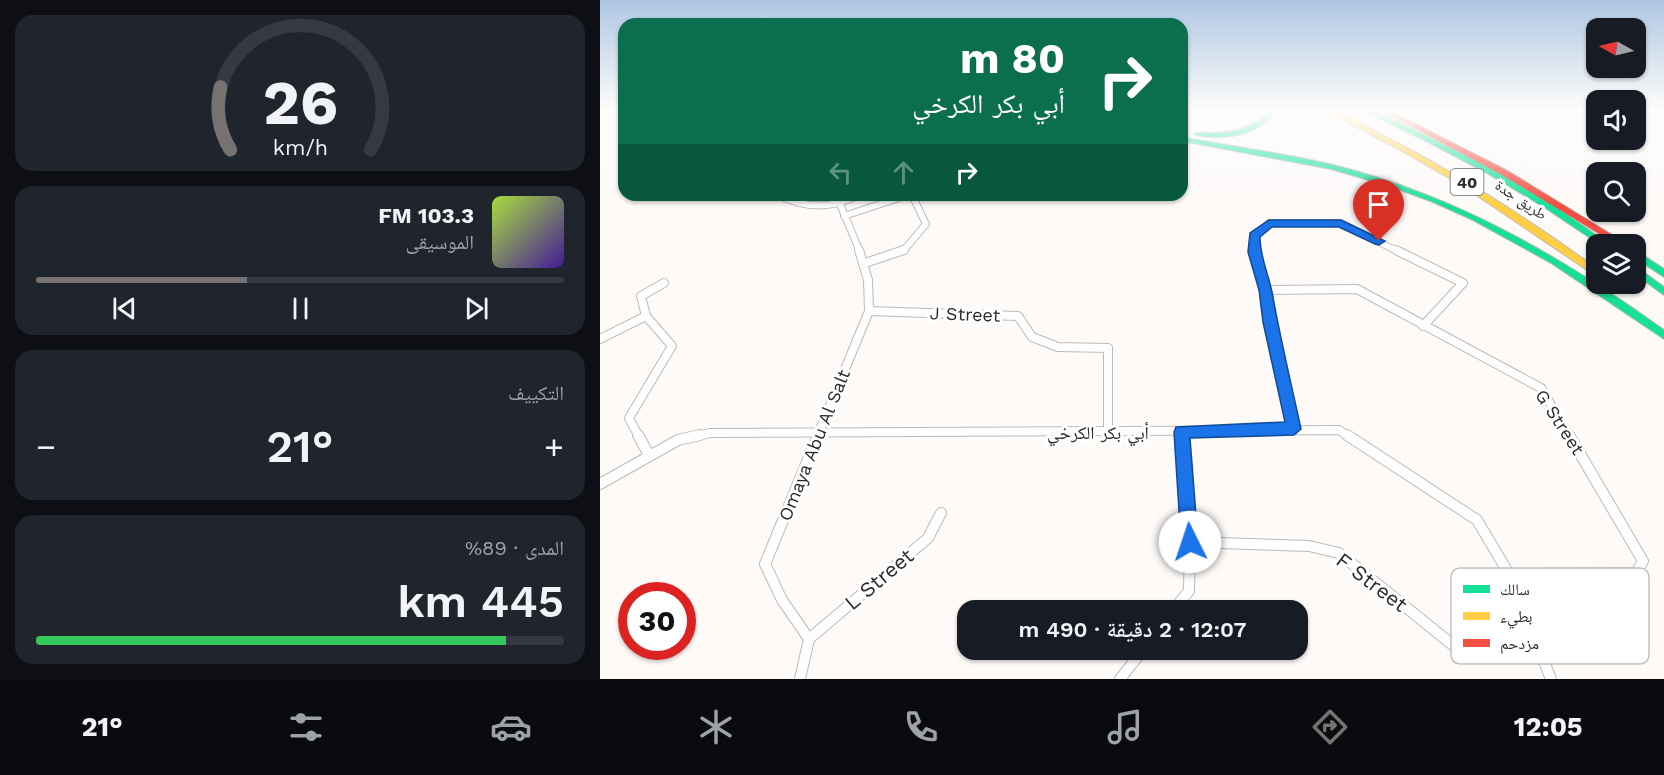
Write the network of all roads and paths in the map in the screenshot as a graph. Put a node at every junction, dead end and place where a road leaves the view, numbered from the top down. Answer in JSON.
{"nodes":[{"id":1,"x":1197,"y":142,"type":"edge"},
{"id":2,"x":1391,"y":142,"type":"edge"},
{"id":3,"x":1439,"y":142,"type":"edge"},
{"id":4,"x":1450,"y":142,"type":"edge"},
{"id":5,"x":790,"y":201,"type":"edge"},
{"id":6,"x":847,"y":201,"type":"edge"},
{"id":7,"x":891,"y":201,"type":"edge"},
{"id":8,"x":913,"y":201,"type":"edge"},
{"id":9,"x":840,"y":204,"type":"junction"},
{"id":10,"x":844,"y":216,"type":"junction"},
{"id":11,"x":1591,"y":234,"type":"edge"},
{"id":12,"x":1607,"y":234,"type":"edge"},
{"id":13,"x":1646,"y":261,"type":"edge"},
{"id":14,"x":865,"y":263,"type":"junction"},
{"id":15,"x":1586,"y":265,"type":"edge"},
{"id":16,"x":1664,"y":274,"type":"edge"},
{"id":17,"x":1646,"y":278,"type":"edge"},
{"id":18,"x":664,"y":283,"type":"dead end"},
{"id":19,"x":1265,"y":290,"type":"junction"},
{"id":20,"x":1664,"y":292,"type":"edge"},
{"id":21,"x":1621,"y":294,"type":"edge"},
{"id":22,"x":870,"y":310,"type":"junction"},
{"id":23,"x":646,"y":316,"type":"junction"},
{"id":24,"x":1423,"y":326,"type":"junction"},
{"id":25,"x":1664,"y":329,"type":"edge"},
{"id":26,"x":1664,"y":335,"type":"edge"},
{"id":27,"x":600,"y":339,"type":"edge"},
{"id":28,"x":1294,"y":429,"type":"junction"},
{"id":29,"x":819,"y":432,"type":"junction"},
{"id":30,"x":1108,"y":432,"type":"junction"},
{"id":31,"x":1182,"y":432,"type":"junction"},
{"id":32,"x":649,"y":455,"type":"junction"},
{"id":33,"x":600,"y":484,"type":"edge"},
{"id":34,"x":941,"y":513,"type":"dead end"},
{"id":35,"x":1190,"y":542,"type":"junction"},
{"id":36,"x":1505,"y":568,"type":"edge"},
{"id":37,"x":1639,"y":568,"type":"edge"},
{"id":38,"x":1181,"y":600,"type":"edge"},
{"id":39,"x":809,"y":639,"type":"junction"},
{"id":40,"x":1451,"y":644,"type":"edge"},
{"id":41,"x":1136,"y":660,"type":"edge"},
{"id":42,"x":1544,"y":664,"type":"edge"},
{"id":43,"x":1122,"y":678,"type":"edge"},
{"id":44,"x":800,"y":679,"type":"edge"},
{"id":45,"x":1551,"y":679,"type":"edge"}],
"edges":[{"from":1,"to":26,"type":"main road"},
{"from":2,"to":15,"type":"main road","name":"طريق جدة","number":"40"},
{"from":3,"to":11,"type":"main road","name":"طريق جدة","number":"40"},
{"from":4,"to":12,"type":"main road"},
{"from":5,"to":9,"type":"street"},
{"from":6,"to":9,"type":"street"},
{"from":7,"to":10,"type":"street"},
{"from":8,"to":14,"type":"street"},
{"from":9,"to":10,"type":"street","name":"Omaya Abu Al Salt"},
{"from":10,"to":14,"type":"street","name":"Omaya Abu Al Salt"},
{"from":13,"to":16,"type":"main road"},
{"from":14,"to":22,"type":"street","name":"Omaya Abu Al Salt"},
{"from":17,"to":20,"type":"main road"},
{"from":18,"to":23,"type":"street"},
{"from":19,"to":24,"type":"street","name":"G Street"},
{"from":19,"to":24,"type":"street"},
{"from":19,"to":28,"type":"street"},
{"from":21,"to":25,"type":"main road"},
{"from":22,"to":29,"type":"street","name":"Omaya Abu Al Salt"},
{"from":22,"to":30,"type":"street","name":"J Street"},
{"from":23,"to":27,"type":"street"},
{"from":23,"to":32,"type":"street"},
{"from":24,"to":37,"type":"street","name":"G Street"},
{"from":28,"to":31,"type":"street","name":"أبي بكر الكرخي"},
{"from":28,"to":36,"type":"street","name":"أبي بكر الكرخي"},
{"from":29,"to":30,"type":"street","name":"أبي بكر الكرخي"},
{"from":29,"to":32,"type":"street","name":"أبي بكر الكرخي"},
{"from":29,"to":39,"type":"street","name":"Omaya Abu Al Salt"},
{"from":30,"to":31,"type":"street","name":"أبي بكر الكرخي"},
{"from":31,"to":35,"type":"street"},
{"from":32,"to":33,"type":"street","name":"أبي بكر الكرخي"},
{"from":34,"to":39,"type":"street","name":"L Street"},
{"from":35,"to":38,"type":"street"},
{"from":35,"to":40,"type":"street","name":"F Street"},
{"from":39,"to":44,"type":"street"},
{"from":41,"to":43,"type":"street"},
{"from":42,"to":45,"type":"street","name":"أبي بكر الكرخي"}]}
